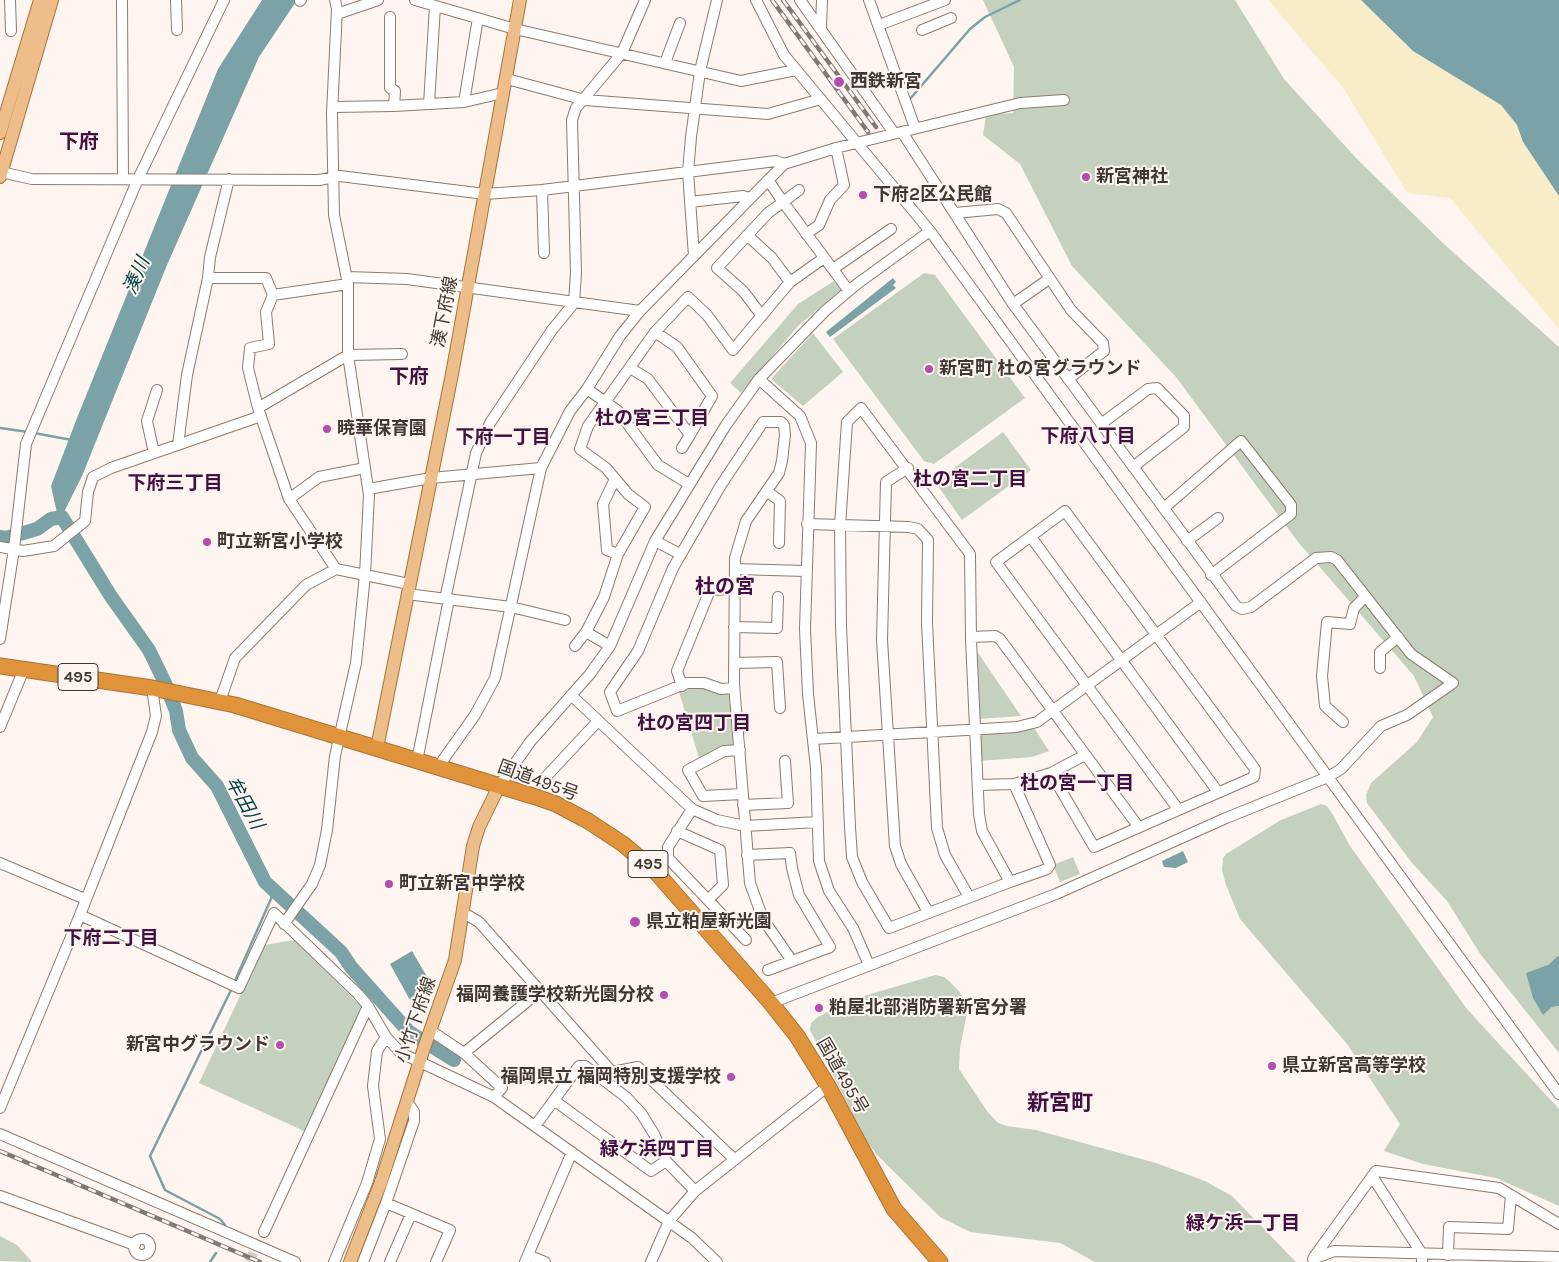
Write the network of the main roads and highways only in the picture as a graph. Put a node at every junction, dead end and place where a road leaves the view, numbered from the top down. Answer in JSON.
{"nodes":[{"id":1,"x":40,"y":0,"type":"edge"},
{"id":2,"x":52,"y":0,"type":"edge"},
{"id":3,"x":520,"y":0,"type":"edge"},
{"id":4,"x":0,"y":133,"type":"edge"},
{"id":5,"x":1,"y":175,"type":"edge"},
{"id":6,"x":0,"y":666,"type":"edge"},
{"id":7,"x":377,"y":748,"type":"junction"},
{"id":8,"x":499,"y":786,"type":"junction"},
{"id":9,"x":350,"y":1262,"type":"edge"},
{"id":10,"x":940,"y":1262,"type":"edge"}],
"edges":[{"from":1,"to":4,"type":"main road"},
{"from":2,"to":5,"type":"main road"},
{"from":3,"to":7,"type":"main road","name":"湊下府線"},
{"from":6,"to":7,"type":"highway","name":"国道495号","number":"495"},
{"from":7,"to":8,"type":"highway","name":"国道495号","number":"495"},
{"from":8,"to":9,"type":"main road","name":"小竹下府線"},
{"from":8,"to":10,"type":"highway","name":"国道495号","number":"495"}]}
